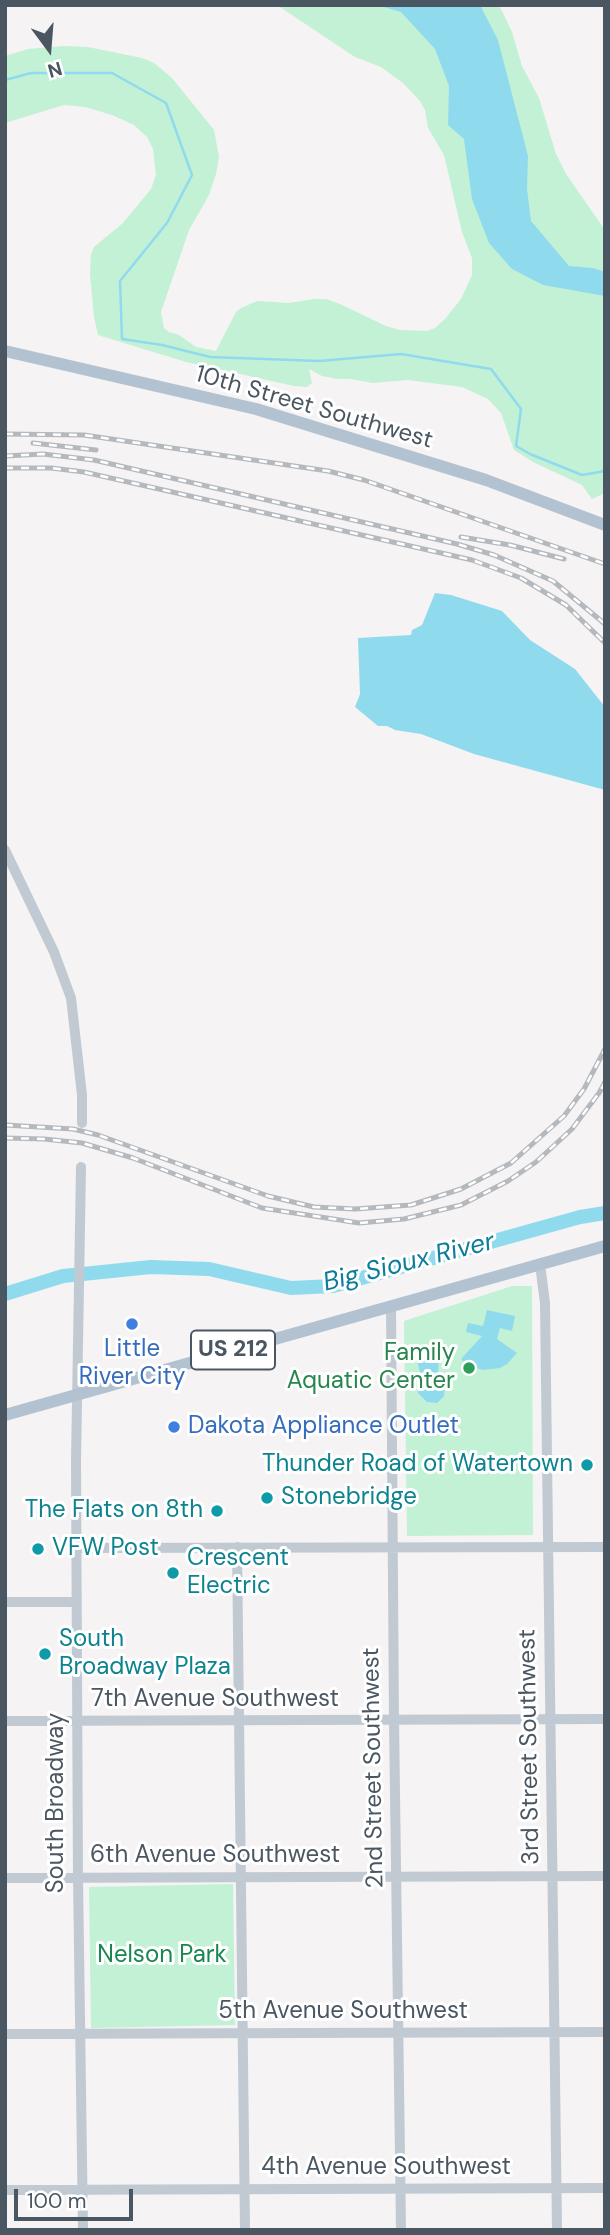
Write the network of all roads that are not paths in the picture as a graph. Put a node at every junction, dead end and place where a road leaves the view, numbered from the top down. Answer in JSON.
{"nodes":[{"id":1,"x":5,"y":351,"type":"edge"},
{"id":2,"x":605,"y":524,"type":"edge"},
{"id":3,"x":5,"y":850,"type":"edge"},
{"id":4,"x":82,"y":1123,"type":"dead end"},
{"id":5,"x":81,"y":1167,"type":"dead end"},
{"id":6,"x":605,"y":1246,"type":"edge"},
{"id":7,"x":540,"y":1264,"type":"junction"},
{"id":8,"x":391,"y":1306,"type":"junction"},
{"id":9,"x":76,"y":1395,"type":"junction"},
{"id":10,"x":5,"y":1415,"type":"edge"},
{"id":11,"x":237,"y":1547,"type":"junction"},
{"id":12,"x":76,"y":1548,"type":"junction"},
{"id":13,"x":393,"y":1548,"type":"junction"},
{"id":14,"x":549,"y":1548,"type":"junction"},
{"id":15,"x":605,"y":1548,"type":"edge"},
{"id":16,"x":5,"y":1602,"type":"edge"},
{"id":17,"x":76,"y":1602,"type":"junction"},
{"id":18,"x":605,"y":1719,"type":"edge"},
{"id":19,"x":394,"y":1720,"type":"junction"},
{"id":20,"x":551,"y":1720,"type":"junction"},
{"id":21,"x":5,"y":1721,"type":"edge"},
{"id":22,"x":77,"y":1721,"type":"junction"},
{"id":23,"x":238,"y":1721,"type":"junction"},
{"id":24,"x":553,"y":1876,"type":"junction"},
{"id":25,"x":605,"y":1876,"type":"edge"},
{"id":26,"x":240,"y":1877,"type":"junction"},
{"id":27,"x":396,"y":1877,"type":"junction"},
{"id":28,"x":5,"y":1878,"type":"edge"},
{"id":29,"x":78,"y":1878,"type":"junction"},
{"id":30,"x":555,"y":2032,"type":"junction"},
{"id":31,"x":605,"y":2032,"type":"edge"},
{"id":32,"x":242,"y":2033,"type":"junction"},
{"id":33,"x":399,"y":2033,"type":"junction"},
{"id":34,"x":5,"y":2034,"type":"edge"},
{"id":35,"x":80,"y":2034,"type":"junction"},
{"id":36,"x":557,"y":2188,"type":"junction"},
{"id":37,"x":605,"y":2188,"type":"edge"},
{"id":38,"x":244,"y":2189,"type":"junction"},
{"id":39,"x":401,"y":2189,"type":"junction"},
{"id":40,"x":5,"y":2190,"type":"edge"},
{"id":41,"x":83,"y":2190,"type":"junction"},
{"id":42,"x":83,"y":2230,"type":"edge"},
{"id":43,"x":244,"y":2230,"type":"edge"},
{"id":44,"x":401,"y":2230,"type":"edge"},
{"id":45,"x":557,"y":2230,"type":"edge"}],
"edges":[{"from":1,"to":2,"type":"main road","name":"10th Street Southwest"},
{"from":3,"to":4,"type":"street"},
{"from":5,"to":9,"type":"street","name":"South Broadway"},
{"from":6,"to":7,"type":"main road","number":"US 212"},
{"from":7,"to":8,"type":"main road","number":"US 212"},
{"from":7,"to":14,"type":"street","name":"3rd Street Southwest"},
{"from":8,"to":9,"type":"main road","number":"US 212"},
{"from":8,"to":13,"type":"street","name":"2nd Street Southwest"},
{"from":9,"to":10,"type":"main road","number":"US 212"},
{"from":9,"to":12,"type":"street","name":"South Broadway"},
{"from":11,"to":12,"type":"street"},
{"from":11,"to":13,"type":"street"},
{"from":11,"to":23,"type":"street"},
{"from":12,"to":17,"type":"street","name":"South Broadway"},
{"from":13,"to":14,"type":"street"},
{"from":13,"to":19,"type":"street","name":"2nd Street Southwest"},
{"from":14,"to":15,"type":"street"},
{"from":14,"to":20,"type":"street","name":"3rd Street Southwest"},
{"from":16,"to":17,"type":"street"},
{"from":17,"to":22,"type":"street","name":"South Broadway"},
{"from":18,"to":20,"type":"street","name":"7th Avenue Southwest"},
{"from":19,"to":20,"type":"street","name":"7th Avenue Southwest"},
{"from":19,"to":23,"type":"street","name":"7th Avenue Southwest"},
{"from":19,"to":27,"type":"street","name":"2nd Street Southwest"},
{"from":20,"to":24,"type":"street","name":"3rd Street Southwest"},
{"from":21,"to":22,"type":"street","name":"7th Avenue Southwest"},
{"from":22,"to":23,"type":"street","name":"7th Avenue Southwest"},
{"from":22,"to":29,"type":"street","name":"South Broadway"},
{"from":23,"to":26,"type":"street"},
{"from":24,"to":25,"type":"street","name":"6th Avenue Southwest"},
{"from":24,"to":27,"type":"street","name":"6th Avenue Southwest"},
{"from":24,"to":30,"type":"street","name":"3rd Street Southwest"},
{"from":26,"to":27,"type":"street","name":"6th Avenue Southwest"},
{"from":26,"to":29,"type":"street","name":"6th Avenue Southwest"},
{"from":26,"to":32,"type":"street"},
{"from":27,"to":33,"type":"street","name":"2nd Street Southwest"},
{"from":28,"to":29,"type":"street","name":"6th Avenue Southwest"},
{"from":29,"to":35,"type":"street","name":"South Broadway"},
{"from":30,"to":31,"type":"street","name":"5th Avenue Southwest"},
{"from":30,"to":33,"type":"street","name":"5th Avenue Southwest"},
{"from":30,"to":36,"type":"street","name":"3rd Street Southwest"},
{"from":32,"to":33,"type":"street","name":"5th Avenue Southwest"},
{"from":32,"to":35,"type":"street","name":"5th Avenue Southwest"},
{"from":32,"to":38,"type":"street"},
{"from":33,"to":39,"type":"street","name":"2nd Street Southwest"},
{"from":34,"to":35,"type":"street","name":"5th Avenue Southwest"},
{"from":35,"to":41,"type":"street","name":"South Broadway"},
{"from":36,"to":37,"type":"street","name":"4th Avenue Southwest"},
{"from":36,"to":39,"type":"street","name":"4th Avenue Southwest"},
{"from":36,"to":45,"type":"street","name":"3rd Street Southwest"},
{"from":38,"to":39,"type":"street","name":"4th Avenue Southwest"},
{"from":38,"to":41,"type":"street","name":"4th Avenue Southwest"},
{"from":38,"to":43,"type":"street"},
{"from":39,"to":44,"type":"street","name":"2nd Street Southwest"},
{"from":40,"to":41,"type":"street","name":"4th Avenue Southwest"},
{"from":41,"to":42,"type":"street","name":"South Broadway"}]}
